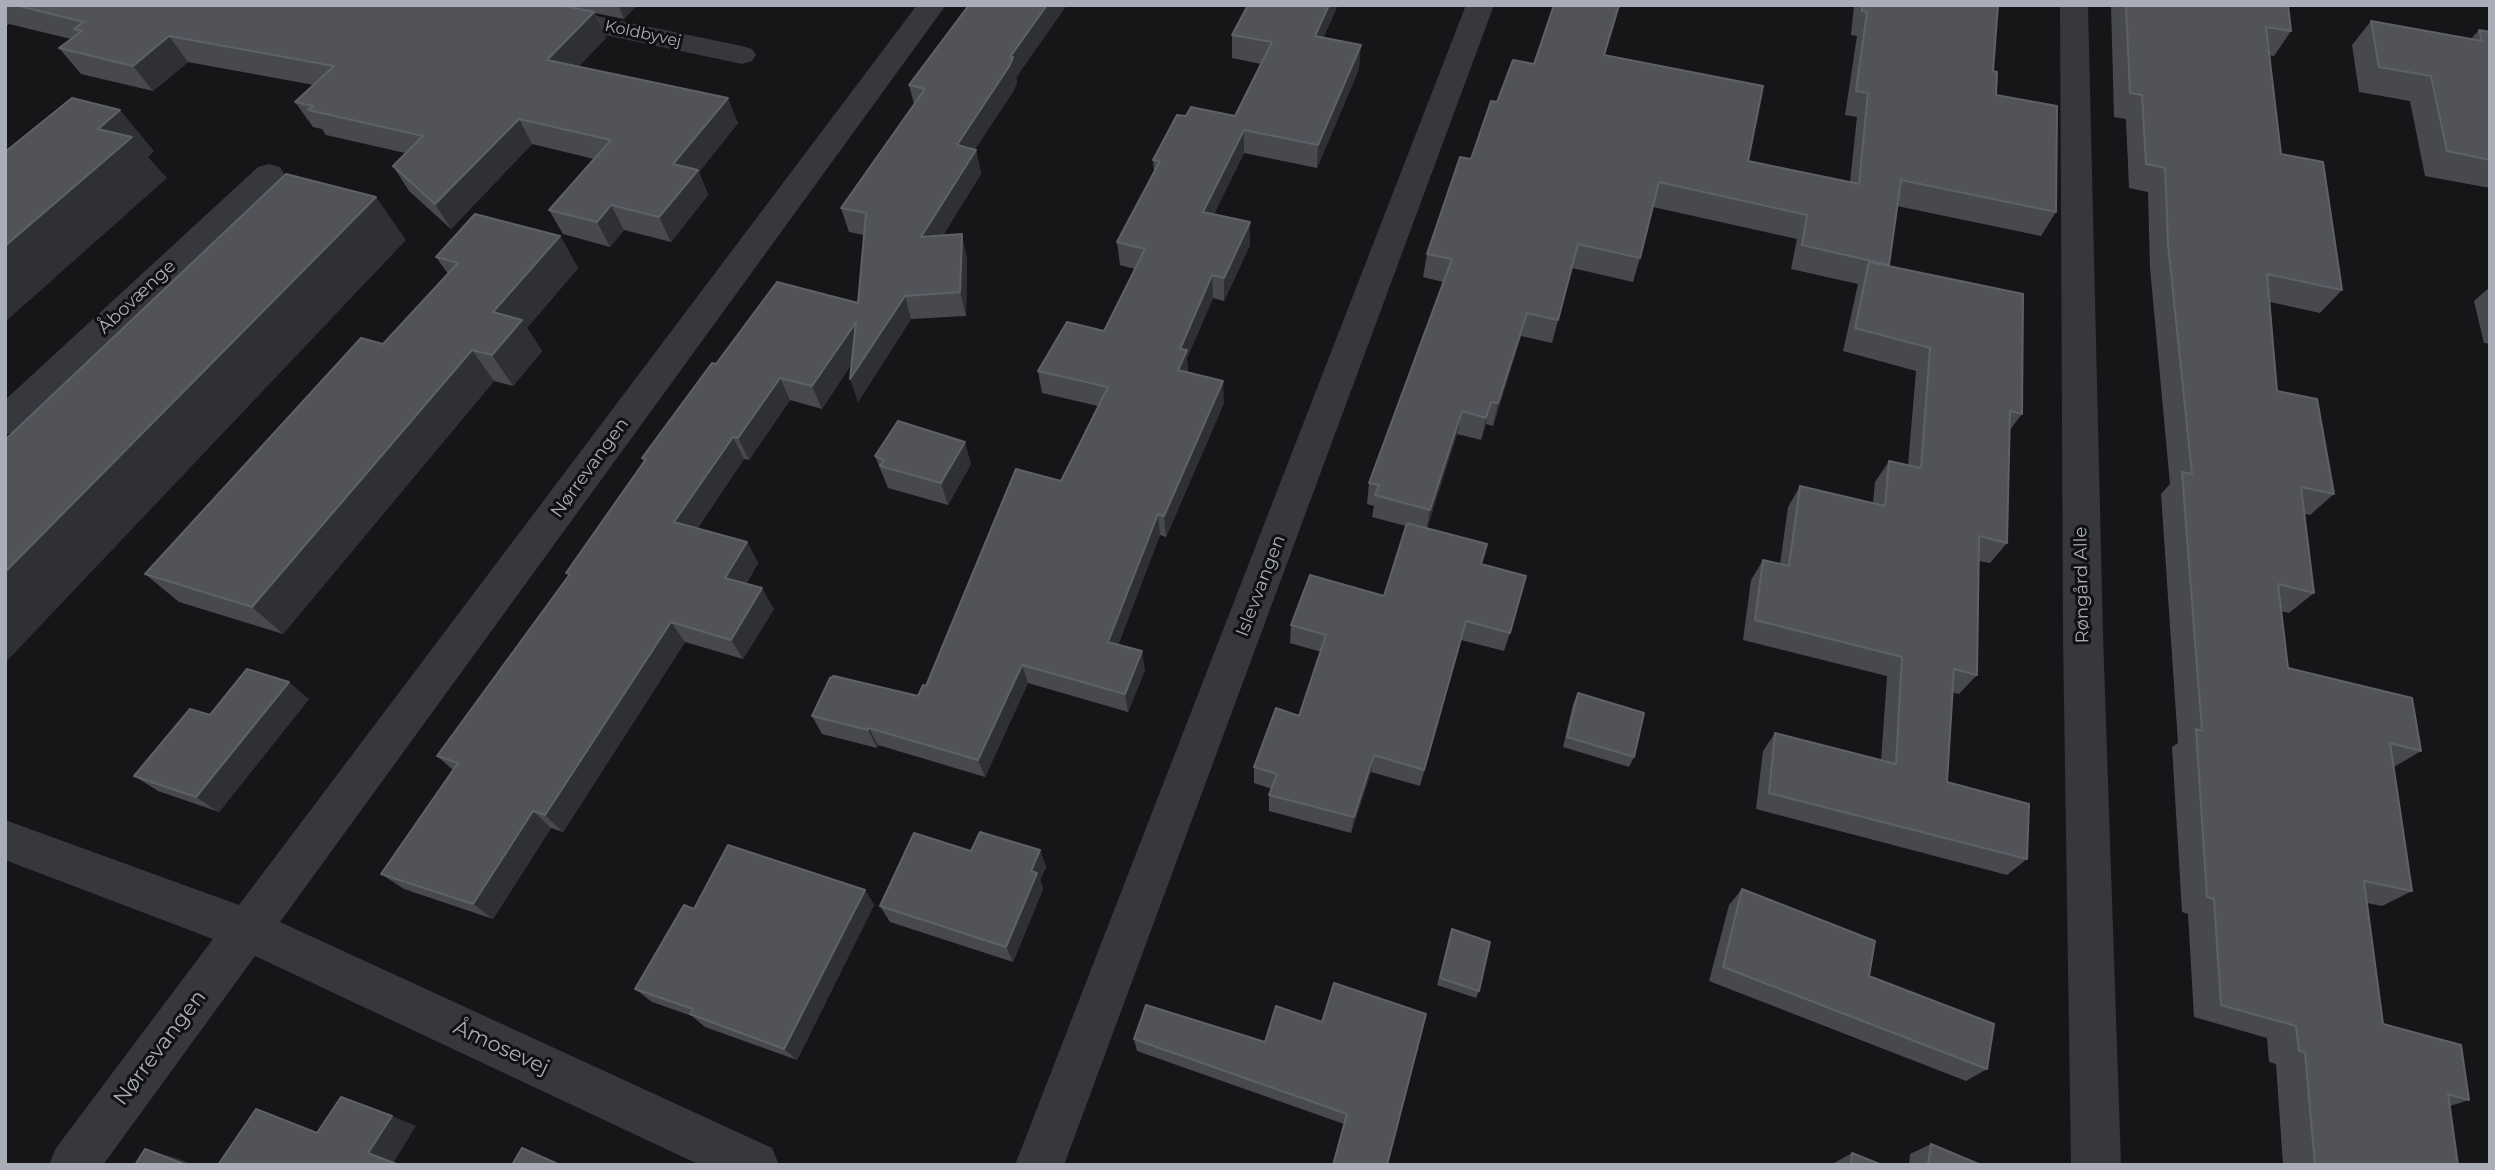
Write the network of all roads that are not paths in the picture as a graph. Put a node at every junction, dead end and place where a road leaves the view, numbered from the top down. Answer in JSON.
{"nodes":[{"id":1,"x":501,"y":5,"type":"edge"},
{"id":2,"x":932,"y":5,"type":"edge"},
{"id":3,"x":1480,"y":5,"type":"edge"},
{"id":4,"x":2074,"y":5,"type":"edge"},
{"id":5,"x":742,"y":55,"type":"dead end"},
{"id":6,"x":269,"y":174,"type":"dead end"},
{"id":7,"x":5,"y":421,"type":"edge"},
{"id":8,"x":5,"y":840,"type":"edge"},
{"id":9,"x":248,"y":930,"type":"junction"},
{"id":10,"x":73,"y":1165,"type":"edge"},
{"id":11,"x":755,"y":1165,"type":"edge"},
{"id":12,"x":1039,"y":1165,"type":"edge"},
{"id":13,"x":2096,"y":1165,"type":"edge"}],
"edges":[{"from":1,"to":5,"type":"street","name":"Koldbyvej"},
{"from":2,"to":9,"type":"street","name":"Nørrevangen"},
{"from":3,"to":12,"type":"street","name":"Islevvangen"},
{"from":4,"to":13,"type":"street","name":"Røngård Alle"},
{"from":6,"to":7,"type":"street","name":"Åbovænge"},
{"from":8,"to":9,"type":"street"},
{"from":9,"to":10,"type":"street","name":"Nørrevangen"},
{"from":9,"to":11,"type":"street","name":"Åmosevej"}]}
